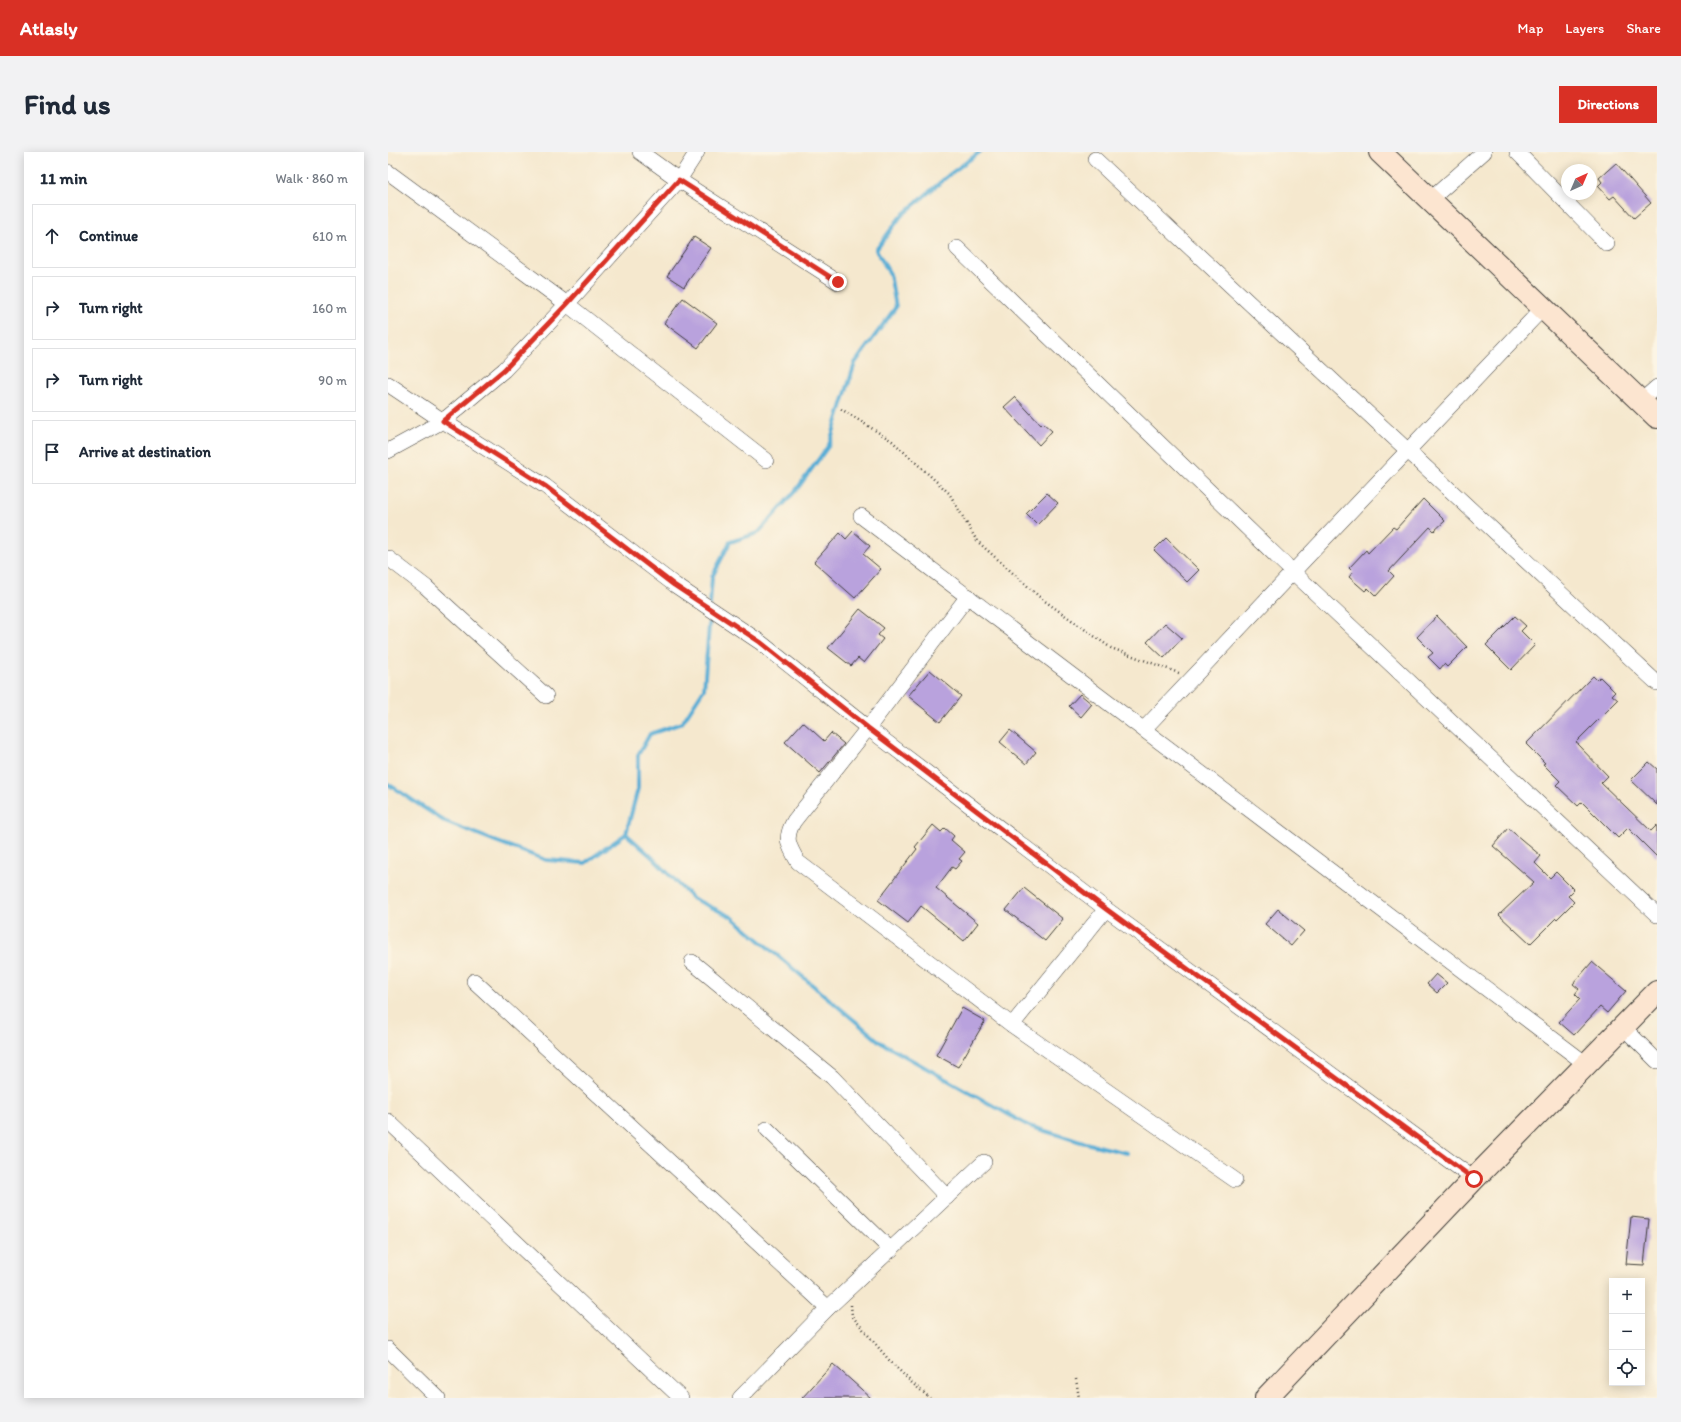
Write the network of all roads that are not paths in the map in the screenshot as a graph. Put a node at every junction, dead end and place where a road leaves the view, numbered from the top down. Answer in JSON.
{"nodes":[{"id":1,"x":640,"y":152,"type":"edge"},
{"id":2,"x":697,"y":152,"type":"edge"},
{"id":3,"x":1380,"y":152,"type":"edge"},
{"id":4,"x":1484,"y":152,"type":"edge"},
{"id":5,"x":1517,"y":152,"type":"edge"},
{"id":6,"x":1095,"y":159,"type":"dead end"},
{"id":7,"x":388,"y":172,"type":"edge"},
{"id":8,"x":679,"y":180,"type":"junction"},
{"id":9,"x":1430,"y":200,"type":"junction"},
{"id":10,"x":1606,"y":244,"type":"dead end"},
{"id":11,"x":957,"y":248,"type":"dead end"},
{"id":12,"x":838,"y":282,"type":"dead end"},
{"id":13,"x":567,"y":304,"type":"junction"},
{"id":14,"x":1543,"y":308,"type":"junction"},
{"id":15,"x":388,"y":384,"type":"edge"},
{"id":16,"x":1657,"y":387,"type":"edge"},
{"id":17,"x":1640,"y":402,"type":"junction"},
{"id":18,"x":1657,"y":417,"type":"edge"},
{"id":19,"x":443,"y":421,"type":"junction"},
{"id":20,"x":388,"y":451,"type":"edge"},
{"id":21,"x":1408,"y":451,"type":"junction"},
{"id":22,"x":766,"y":460,"type":"dead end"},
{"id":23,"x":861,"y":516,"type":"dead end"},
{"id":24,"x":388,"y":558,"type":"edge"},
{"id":25,"x":1293,"y":572,"type":"junction"},
{"id":26,"x":968,"y":596,"type":"junction"},
{"id":27,"x":1657,"y":683,"type":"edge"},
{"id":28,"x":546,"y":696,"type":"dead end"},
{"id":29,"x":868,"y":728,"type":"junction"},
{"id":30,"x":1144,"y":729,"type":"junction"},
{"id":31,"x":1106,"y":909,"type":"junction"},
{"id":32,"x":1657,"y":915,"type":"edge"},
{"id":33,"x":692,"y":962,"type":"dead end"},
{"id":34,"x":474,"y":981,"type":"dead end"},
{"id":35,"x":1657,"y":992,"type":"edge"},
{"id":36,"x":1012,"y":1025,"type":"junction"},
{"id":37,"x":1623,"y":1027,"type":"junction"},
{"id":38,"x":1657,"y":1061,"type":"edge"},
{"id":39,"x":1586,"y":1064,"type":"junction"},
{"id":40,"x":388,"y":1121,"type":"edge"},
{"id":41,"x":767,"y":1129,"type":"dead end"},
{"id":42,"x":984,"y":1162,"type":"dead end"},
{"id":43,"x":1474,"y":1179,"type":"junction"},
{"id":44,"x":1235,"y":1180,"type":"dead end"},
{"id":45,"x":947,"y":1197,"type":"junction"},
{"id":46,"x":890,"y":1250,"type":"junction"},
{"id":47,"x":828,"y":1308,"type":"junction"},
{"id":48,"x":388,"y":1349,"type":"edge"},
{"id":49,"x":438,"y":1398,"type":"edge"},
{"id":50,"x":681,"y":1398,"type":"edge"},
{"id":51,"x":740,"y":1398,"type":"edge"},
{"id":52,"x":1266,"y":1398,"type":"edge"}],
"edges":[{"from":1,"to":8,"type":"street"},
{"from":2,"to":8,"type":"street"},
{"from":3,"to":9,"type":"street"},
{"from":4,"to":9,"type":"street"},
{"from":5,"to":10,"type":"street"},
{"from":6,"to":21,"type":"street"},
{"from":7,"to":13,"type":"street"},
{"from":8,"to":12,"type":"street"},
{"from":8,"to":13,"type":"street"},
{"from":9,"to":14,"type":"street"},
{"from":11,"to":25,"type":"street"},
{"from":13,"to":19,"type":"street"},
{"from":13,"to":22,"type":"street"},
{"from":14,"to":17,"type":"street"},
{"from":14,"to":21,"type":"street"},
{"from":15,"to":19,"type":"street"},
{"from":16,"to":17,"type":"street"},
{"from":17,"to":18,"type":"street"},
{"from":19,"to":20,"type":"street"},
{"from":19,"to":29,"type":"street"},
{"from":21,"to":25,"type":"street"},
{"from":21,"to":27,"type":"street"},
{"from":23,"to":26,"type":"street"},
{"from":24,"to":28,"type":"street"},
{"from":25,"to":30,"type":"street"},
{"from":25,"to":32,"type":"street"},
{"from":26,"to":29,"type":"street"},
{"from":26,"to":30,"type":"street"},
{"from":29,"to":31,"type":"street"},
{"from":29,"to":36,"type":"street"},
{"from":30,"to":39,"type":"street"},
{"from":31,"to":36,"type":"street"},
{"from":31,"to":43,"type":"street"},
{"from":33,"to":45,"type":"street"},
{"from":34,"to":47,"type":"street"},
{"from":35,"to":37,"type":"street"},
{"from":36,"to":44,"type":"street"},
{"from":37,"to":38,"type":"street"},
{"from":37,"to":39,"type":"street"},
{"from":39,"to":43,"type":"street"},
{"from":40,"to":50,"type":"street"},
{"from":41,"to":46,"type":"street"},
{"from":42,"to":45,"type":"street"},
{"from":43,"to":52,"type":"street"},
{"from":45,"to":46,"type":"street"},
{"from":46,"to":47,"type":"street"},
{"from":47,"to":51,"type":"street"},
{"from":48,"to":49,"type":"street"}]}
